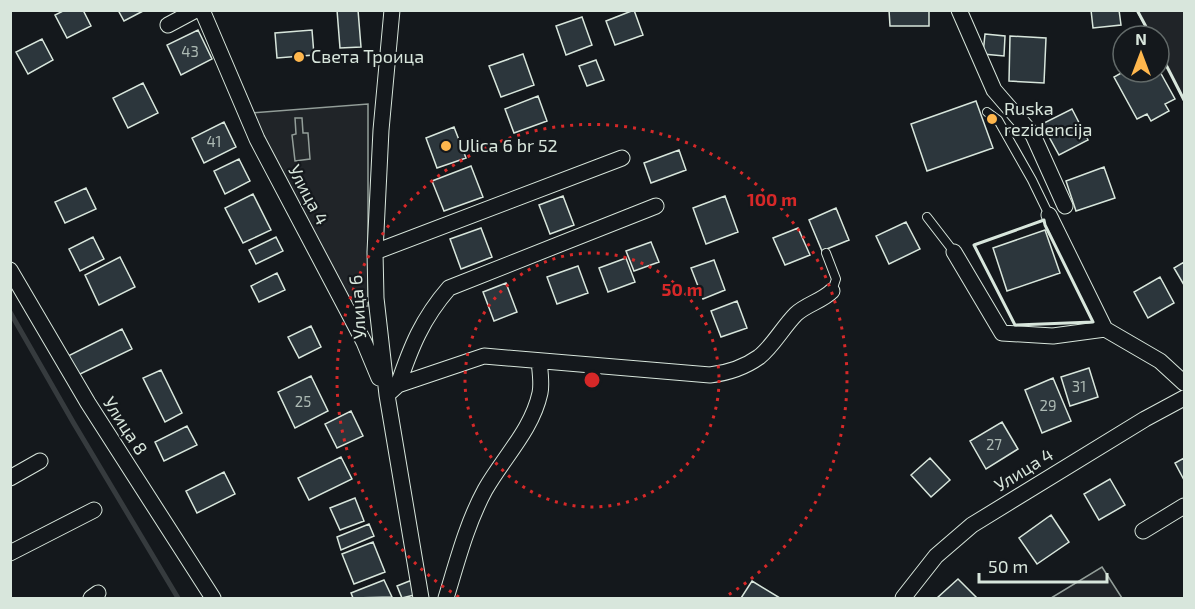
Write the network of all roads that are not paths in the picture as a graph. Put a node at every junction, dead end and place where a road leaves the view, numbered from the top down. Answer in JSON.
{"nodes":[{"id":1,"x":196,"y":10,"type":"edge"},
{"id":2,"x":202,"y":10,"type":"edge"},
{"id":3,"x":392,"y":10,"type":"edge"},
{"id":4,"x":959,"y":10,"type":"edge"},
{"id":5,"x":168,"y":25,"type":"dead end"},
{"id":6,"x":987,"y":112,"type":"dead end"},
{"id":7,"x":622,"y":158,"type":"dead end"},
{"id":8,"x":656,"y":206,"type":"dead end"},
{"id":9,"x":1065,"y":206,"type":"dead end"},
{"id":10,"x":1049,"y":215,"type":"joint"},
{"id":11,"x":927,"y":217,"type":"dead end"},
{"id":12,"x":375,"y":252,"type":"junction"},
{"id":13,"x":954,"y":252,"type":"joint"},
{"id":14,"x":826,"y":253,"type":"dead end"},
{"id":15,"x":10,"y":270,"type":"edge"},
{"id":16,"x":832,"y":291,"type":"joint"},
{"id":17,"x":1105,"y":329,"type":"junction"},
{"id":18,"x":539,"y":361,"type":"junction"},
{"id":19,"x":1185,"y":383,"type":"edge"},
{"id":20,"x":392,"y":390,"type":"junction"},
{"id":21,"x":1185,"y":398,"type":"edge"},
{"id":22,"x":40,"y":461,"type":"dead end"},
{"id":23,"x":10,"y":478,"type":"edge"},
{"id":24,"x":1185,"y":506,"type":"edge"},
{"id":25,"x":94,"y":510,"type":"dead end"},
{"id":26,"x":1143,"y":531,"type":"dead end"},
{"id":27,"x":10,"y":553,"type":"edge"},
{"id":28,"x":213,"y":598,"type":"edge"},
{"id":29,"x":421,"y":598,"type":"edge"},
{"id":30,"x":446,"y":598,"type":"edge"},
{"id":31,"x":903,"y":598,"type":"edge"}],
"edges":[{"from":1,"to":5,"type":"street"},
{"from":2,"to":20,"type":"street","name":"Улица 4"},
{"from":3,"to":12,"type":"street","name":"Улица 6"},
{"from":4,"to":9,"type":"street"},
{"from":6,"to":10,"type":"lane"},
{"from":7,"to":12,"type":"street"},
{"from":8,"to":20,"type":"street"},
{"from":10,"to":17,"type":"street"},
{"from":11,"to":13,"type":"lane"},
{"from":12,"to":20,"type":"street","name":"Улица 6"},
{"from":13,"to":17,"type":"street"},
{"from":14,"to":16,"type":"lane"},
{"from":15,"to":28,"type":"street","name":"Улица 8"},
{"from":16,"to":18,"type":"street"},
{"from":17,"to":19,"type":"street"},
{"from":18,"to":20,"type":"street"},
{"from":18,"to":30,"type":"street"},
{"from":20,"to":29,"type":"street","name":"Улица 6"},
{"from":21,"to":31,"type":"street","name":"Улица 4"},
{"from":22,"to":23,"type":"street"},
{"from":24,"to":26,"type":"street"},
{"from":25,"to":27,"type":"street"}]}
